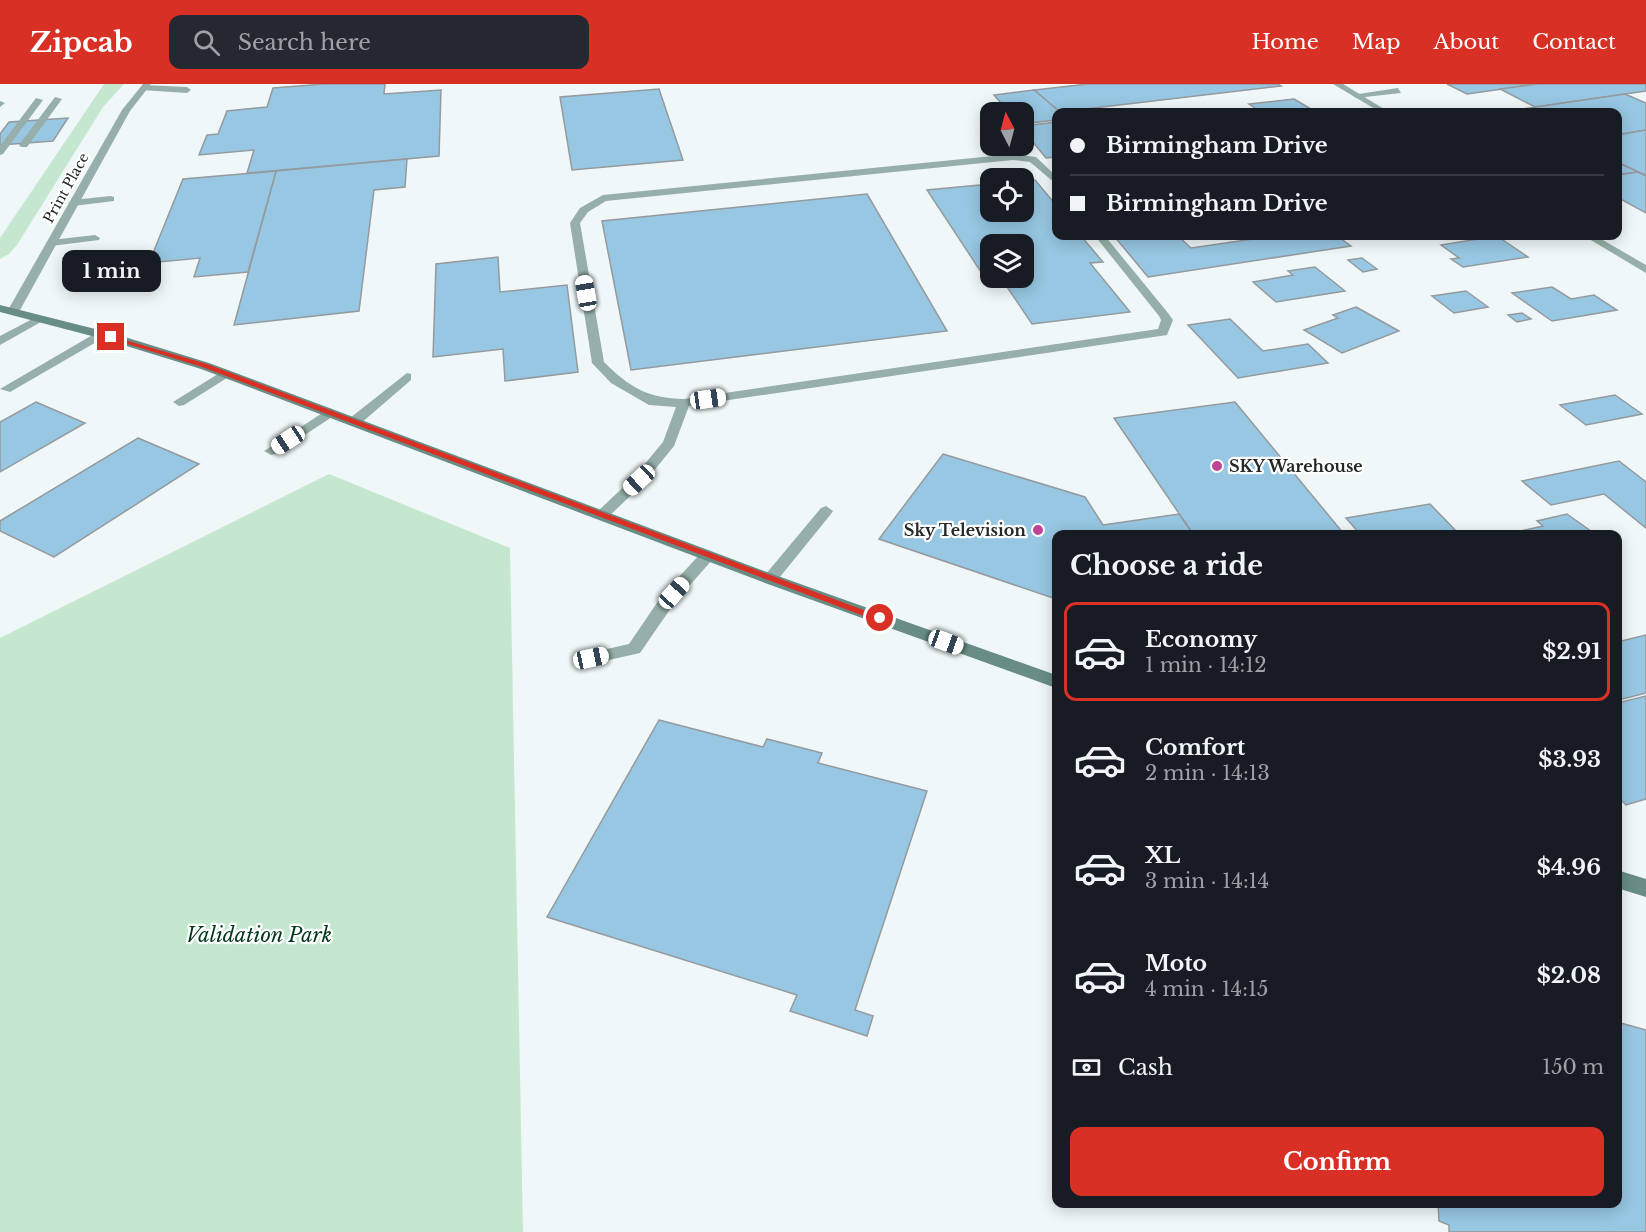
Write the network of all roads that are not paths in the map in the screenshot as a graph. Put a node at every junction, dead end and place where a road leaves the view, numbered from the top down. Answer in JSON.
{"nodes":[{"id":1,"x":1337,"y":84,"type":"edge"},
{"id":2,"x":146,"y":86,"type":"edge"},
{"id":3,"x":187,"y":90,"type":"dead end"},
{"id":4,"x":1398,"y":90,"type":"dead end"},
{"id":5,"x":1356,"y":96,"type":"junction"},
{"id":6,"x":58,"y":99,"type":"dead end"},
{"id":7,"x":39,"y":100,"type":"dead end"},
{"id":8,"x":1378,"y":108,"type":"edge"},
{"id":9,"x":24,"y":145,"type":"dead end"},
{"id":10,"x":0,"y":152,"type":"edge"},
{"id":11,"x":1052,"y":178,"type":"edge"},
{"id":12,"x":110,"y":199,"type":"dead end"},
{"id":13,"x":73,"y":203,"type":"junction"},
{"id":14,"x":95,"y":238,"type":"dead end"},
{"id":15,"x":1103,"y":240,"type":"edge"},
{"id":16,"x":1596,"y":240,"type":"edge"},
{"id":17,"x":51,"y":243,"type":"junction"},
{"id":18,"x":1646,"y":270,"type":"edge"},
{"id":19,"x":0,"y":308,"type":"edge"},
{"id":20,"x":14,"y":310,"type":"junction"},
{"id":21,"x":42,"y":318,"type":"junction"},
{"id":22,"x":101,"y":334,"type":"junction"},
{"id":23,"x":0,"y":341,"type":"edge"},
{"id":24,"x":226,"y":373,"type":"junction"},
{"id":25,"x":407,"y":377,"type":"dead end"},
{"id":26,"x":6,"y":389,"type":"dead end"},
{"id":27,"x":179,"y":402,"type":"dead end"},
{"id":28,"x":684,"y":403,"type":"junction"},
{"id":29,"x":330,"y":412,"type":"junction"},
{"id":30,"x":355,"y":421,"type":"junction"},
{"id":31,"x":271,"y":451,"type":"dead end"},
{"id":32,"x":826,"y":511,"type":"dead end"},
{"id":33,"x":602,"y":515,"type":"junction"},
{"id":34,"x":708,"y":555,"type":"junction"},
{"id":35,"x":770,"y":579,"type":"junction"},
{"id":36,"x":591,"y":658,"type":"dead end"},
{"id":37,"x":1052,"y":681,"type":"edge"},
{"id":38,"x":1622,"y":881,"type":"edge"},
{"id":39,"x":1646,"y":888,"type":"edge"}],
"edges":[{"from":1,"to":5,"type":"street"},
{"from":2,"to":3,"type":"street"},
{"from":2,"to":13,"type":"street","name":"Print Place"},
{"from":4,"to":5,"type":"street"},
{"from":5,"to":8,"type":"street"},
{"from":6,"to":9,"type":"street"},
{"from":7,"to":10,"type":"street"},
{"from":11,"to":28,"type":"street"},
{"from":12,"to":13,"type":"street"},
{"from":13,"to":17,"type":"street","name":"Print Place"},
{"from":14,"to":17,"type":"street"},
{"from":15,"to":28,"type":"street"},
{"from":16,"to":18,"type":"street"},
{"from":17,"to":20,"type":"street","name":"Print Place"},
{"from":19,"to":20,"type":"main road"},
{"from":20,"to":21,"type":"main road"},
{"from":21,"to":22,"type":"main road"},
{"from":21,"to":23,"type":"street"},
{"from":22,"to":24,"type":"main road"},
{"from":22,"to":26,"type":"street"},
{"from":24,"to":27,"type":"street"},
{"from":24,"to":29,"type":"main road"},
{"from":25,"to":30,"type":"street"},
{"from":28,"to":33,"type":"street"},
{"from":29,"to":30,"type":"main road"},
{"from":29,"to":31,"type":"street"},
{"from":30,"to":33,"type":"main road"},
{"from":32,"to":35,"type":"street"},
{"from":33,"to":34,"type":"main road"},
{"from":34,"to":35,"type":"main road"},
{"from":34,"to":36,"type":"street"},
{"from":35,"to":37,"type":"main road"},
{"from":38,"to":39,"type":"main road"}]}
